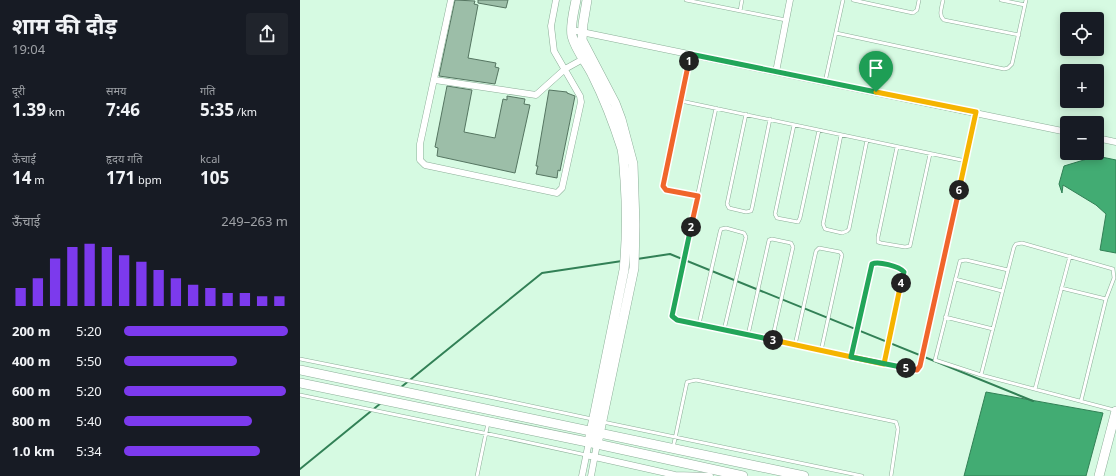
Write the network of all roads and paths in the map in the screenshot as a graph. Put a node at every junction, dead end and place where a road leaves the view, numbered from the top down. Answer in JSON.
{"nodes":[{"id":1,"x":451,"y":0,"type":"edge"},
{"id":2,"x":556,"y":0,"type":"edge"},
{"id":3,"x":576,"y":0,"type":"edge"},
{"id":4,"x":587,"y":0,"type":"edge"},
{"id":5,"x":686,"y":0,"type":"edge"},
{"id":6,"x":742,"y":0,"type":"edge"},
{"id":7,"x":790,"y":0,"type":"edge"},
{"id":8,"x":843,"y":0,"type":"edge"},
{"id":9,"x":853,"y":0,"type":"edge"},
{"id":10,"x":919,"y":0,"type":"edge"},
{"id":11,"x":943,"y":0,"type":"edge"},
{"id":12,"x":1001,"y":0,"type":"edge"},
{"id":13,"x":1026,"y":0,"type":"edge"},
{"id":14,"x":1025,"y":5,"type":"junction"},
{"id":15,"x":740,"y":11,"type":"junction"},
{"id":16,"x":786,"y":20,"type":"junction"},
{"id":17,"x":572,"y":30,"type":"junction"},
{"id":18,"x":582,"y":32,"type":"junction"},
{"id":19,"x":836,"y":33,"type":"junction"},
{"id":20,"x":1019,"y":35,"type":"junction"},
{"id":21,"x":690,"y":54,"type":"junction"},
{"id":22,"x":583,"y":60,"type":"junction"},
{"id":23,"x":565,"y":70,"type":"junction"},
{"id":24,"x":776,"y":72,"type":"junction"},
{"id":25,"x":435,"y":80,"type":"junction"},
{"id":26,"x":825,"y":82,"type":"junction"},
{"id":27,"x":681,"y":101,"type":"junction"},
{"id":28,"x":716,"y":108,"type":"junction"},
{"id":29,"x":976,"y":112,"type":"junction"},
{"id":30,"x":746,"y":114,"type":"junction"},
{"id":31,"x":770,"y":120,"type":"junction"},
{"id":32,"x":794,"y":125,"type":"junction"},
{"id":33,"x":818,"y":130,"type":"junction"},
{"id":34,"x":1060,"y":130,"type":"edge"},
{"id":35,"x":842,"y":135,"type":"junction"},
{"id":36,"x":1104,"y":139,"type":"edge"},
{"id":37,"x":867,"y":140,"type":"junction"},
{"id":38,"x":1116,"y":142,"type":"edge"},
{"id":39,"x":897,"y":147,"type":"junction"},
{"id":40,"x":930,"y":154,"type":"junction"},
{"id":41,"x":966,"y":161,"type":"junction"},
{"id":42,"x":698,"y":196,"type":"junction"},
{"id":43,"x":1070,"y":256,"type":"junction"},
{"id":44,"x":629,"y":260,"type":"junction"},
{"id":45,"x":1008,"y":270,"type":"junction"},
{"id":46,"x":955,"y":279,"type":"junction"},
{"id":47,"x":1061,"y":288,"type":"junction"},
{"id":48,"x":1002,"y":291,"type":"junction"},
{"id":49,"x":1106,"y":299,"type":"junction"},
{"id":50,"x":945,"y":317,"type":"junction"},
{"id":51,"x":699,"y":324,"type":"junction"},
{"id":52,"x":992,"y":329,"type":"junction"},
{"id":53,"x":724,"y":330,"type":"junction"},
{"id":54,"x":748,"y":335,"type":"junction"},
{"id":55,"x":772,"y":340,"type":"junction"},
{"id":56,"x":795,"y":345,"type":"junction"},
{"id":57,"x":821,"y":350,"type":"junction"},
{"id":58,"x":851,"y":357,"type":"junction"},
{"id":59,"x":300,"y":358,"type":"edge"},
{"id":60,"x":884,"y":364,"type":"junction"},
{"id":61,"x":300,"y":370,"type":"edge"},
{"id":62,"x":981,"y":375,"type":"junction"},
{"id":63,"x":300,"y":383,"type":"edge"},
{"id":64,"x":1034,"y":389,"type":"junction"},
{"id":65,"x":300,"y":396,"type":"edge"},
{"id":66,"x":1081,"y":401,"type":"junction"},
{"id":67,"x":1116,"y":411,"type":"edge"},
{"id":68,"x":598,"y":420,"type":"junction"},
{"id":69,"x":488,"y":422,"type":"junction"},
{"id":70,"x":595,"y":432,"type":"junction"},
{"id":71,"x":486,"y":433,"type":"junction"},
{"id":72,"x":675,"y":437,"type":"junction"},
{"id":73,"x":593,"y":443,"type":"junction"},
{"id":74,"x":673,"y":448,"type":"junction"},
{"id":75,"x":586,"y":455,"type":"junction"},
{"id":76,"x":594,"y":457,"type":"junction"},
{"id":77,"x":477,"y":476,"type":"edge"},
{"id":78,"x":582,"y":476,"type":"edge"},
{"id":79,"x":590,"y":476,"type":"edge"},
{"id":80,"x":692,"y":476,"type":"edge"},
{"id":81,"x":710,"y":476,"type":"edge"},
{"id":82,"x":743,"y":476,"type":"edge"},
{"id":83,"x":804,"y":476,"type":"edge"},
{"id":84,"x":862,"y":476,"type":"edge"},
{"id":85,"x":891,"y":476,"type":"edge"},
{"id":86,"x":1099,"y":476,"type":"edge"}],
"edges":[{"from":1,"to":25,"type":"street"},
{"from":2,"to":23,"type":"street"},
{"from":3,"to":17,"type":"street"},
{"from":4,"to":18,"type":"street"},
{"from":5,"to":15,"type":"lane"},
{"from":6,"to":15,"type":"lane"},
{"from":7,"to":16,"type":"street"},
{"from":8,"to":19,"type":"lane"},
{"from":9,"to":10,"type":"lane"},
{"from":11,"to":20,"type":"lane"},
{"from":12,"to":14,"type":"lane"},
{"from":13,"to":14,"type":"lane"},
{"from":14,"to":20,"type":"lane"},
{"from":15,"to":16,"type":"lane"},
{"from":16,"to":24,"type":"street"},
{"from":17,"to":18,"type":"street"},
{"from":17,"to":22,"type":"street"},
{"from":18,"to":21,"type":"street"},
{"from":18,"to":44,"type":"street"},
{"from":19,"to":20,"type":"lane"},
{"from":19,"to":26,"type":"lane"},
{"from":21,"to":24,"type":"street"},
{"from":21,"to":27,"type":"lane"},
{"from":22,"to":23,"type":"street"},
{"from":22,"to":44,"type":"street"},
{"from":23,"to":25,"type":"street"},
{"from":23,"to":25,"type":"street"},
{"from":24,"to":26,"type":"street"},
{"from":26,"to":29,"type":"street"},
{"from":27,"to":28,"type":"lane"},
{"from":27,"to":42,"type":"lane"},
{"from":28,"to":30,"type":"lane"},
{"from":28,"to":42,"type":"lane"},
{"from":29,"to":34,"type":"street"},
{"from":29,"to":41,"type":"lane"},
{"from":30,"to":31,"type":"lane"},
{"from":30,"to":31,"type":"lane"},
{"from":31,"to":32,"type":"lane"},
{"from":32,"to":33,"type":"lane"},
{"from":32,"to":33,"type":"lane"},
{"from":33,"to":35,"type":"lane"},
{"from":35,"to":37,"type":"lane"},
{"from":35,"to":37,"type":"lane"},
{"from":36,"to":38,"type":"street"},
{"from":37,"to":39,"type":"lane"},
{"from":39,"to":40,"type":"lane"},
{"from":39,"to":40,"type":"lane"},
{"from":40,"to":41,"type":"lane"},
{"from":41,"to":60,"type":"lane"},
{"from":42,"to":51,"type":"lane"},
{"from":43,"to":45,"type":"lane"},
{"from":43,"to":47,"type":"lane"},
{"from":43,"to":49,"type":"lane"},
{"from":44,"to":68,"type":"street"},
{"from":45,"to":46,"type":"lane"},
{"from":45,"to":48,"type":"lane"},
{"from":46,"to":48,"type":"lane"},
{"from":46,"to":50,"type":"lane"},
{"from":47,"to":49,"type":"lane"},
{"from":47,"to":64,"type":"lane"},
{"from":48,"to":52,"type":"lane"},
{"from":49,"to":66,"type":"lane"},
{"from":50,"to":52,"type":"lane"},
{"from":50,"to":62,"type":"lane"},
{"from":51,"to":53,"type":"lane"},
{"from":51,"to":53,"type":"lane"},
{"from":52,"to":62,"type":"lane"},
{"from":53,"to":54,"type":"lane"},
{"from":54,"to":55,"type":"lane"},
{"from":54,"to":55,"type":"lane"},
{"from":55,"to":56,"type":"lane"},
{"from":56,"to":57,"type":"lane"},
{"from":56,"to":57,"type":"lane"},
{"from":57,"to":58,"type":"lane"},
{"from":58,"to":60,"type":"lane"},
{"from":58,"to":60,"type":"lane"},
{"from":59,"to":68,"type":"lane"},
{"from":61,"to":70,"type":"street"},
{"from":62,"to":64,"type":"lane"},
{"from":63,"to":69,"type":"street"},
{"from":64,"to":66,"type":"lane"},
{"from":65,"to":71,"type":"lane"},
{"from":66,"to":67,"type":"lane"},
{"from":67,"to":86,"type":"street"},
{"from":68,"to":70,"type":"street"},
{"from":68,"to":72,"type":"lane"},
{"from":69,"to":71,"type":"lane"},
{"from":69,"to":73,"type":"street"},
{"from":70,"to":73,"type":"street"},
{"from":70,"to":74,"type":"street"},
{"from":71,"to":75,"type":"lane"},
{"from":71,"to":77,"type":"lane"},
{"from":72,"to":74,"type":"lane"},
{"from":72,"to":84,"type":"lane"},
{"from":72,"to":85,"type":"lane"},
{"from":73,"to":75,"type":"street"},
{"from":73,"to":76,"type":"street"},
{"from":73,"to":82,"type":"street"},
{"from":74,"to":83,"type":"street"},
{"from":75,"to":76,"type":"street"},
{"from":75,"to":78,"type":"street"},
{"from":76,"to":79,"type":"street"},
{"from":76,"to":80,"type":"street"},
{"from":80,"to":81,"type":"street"}]}
